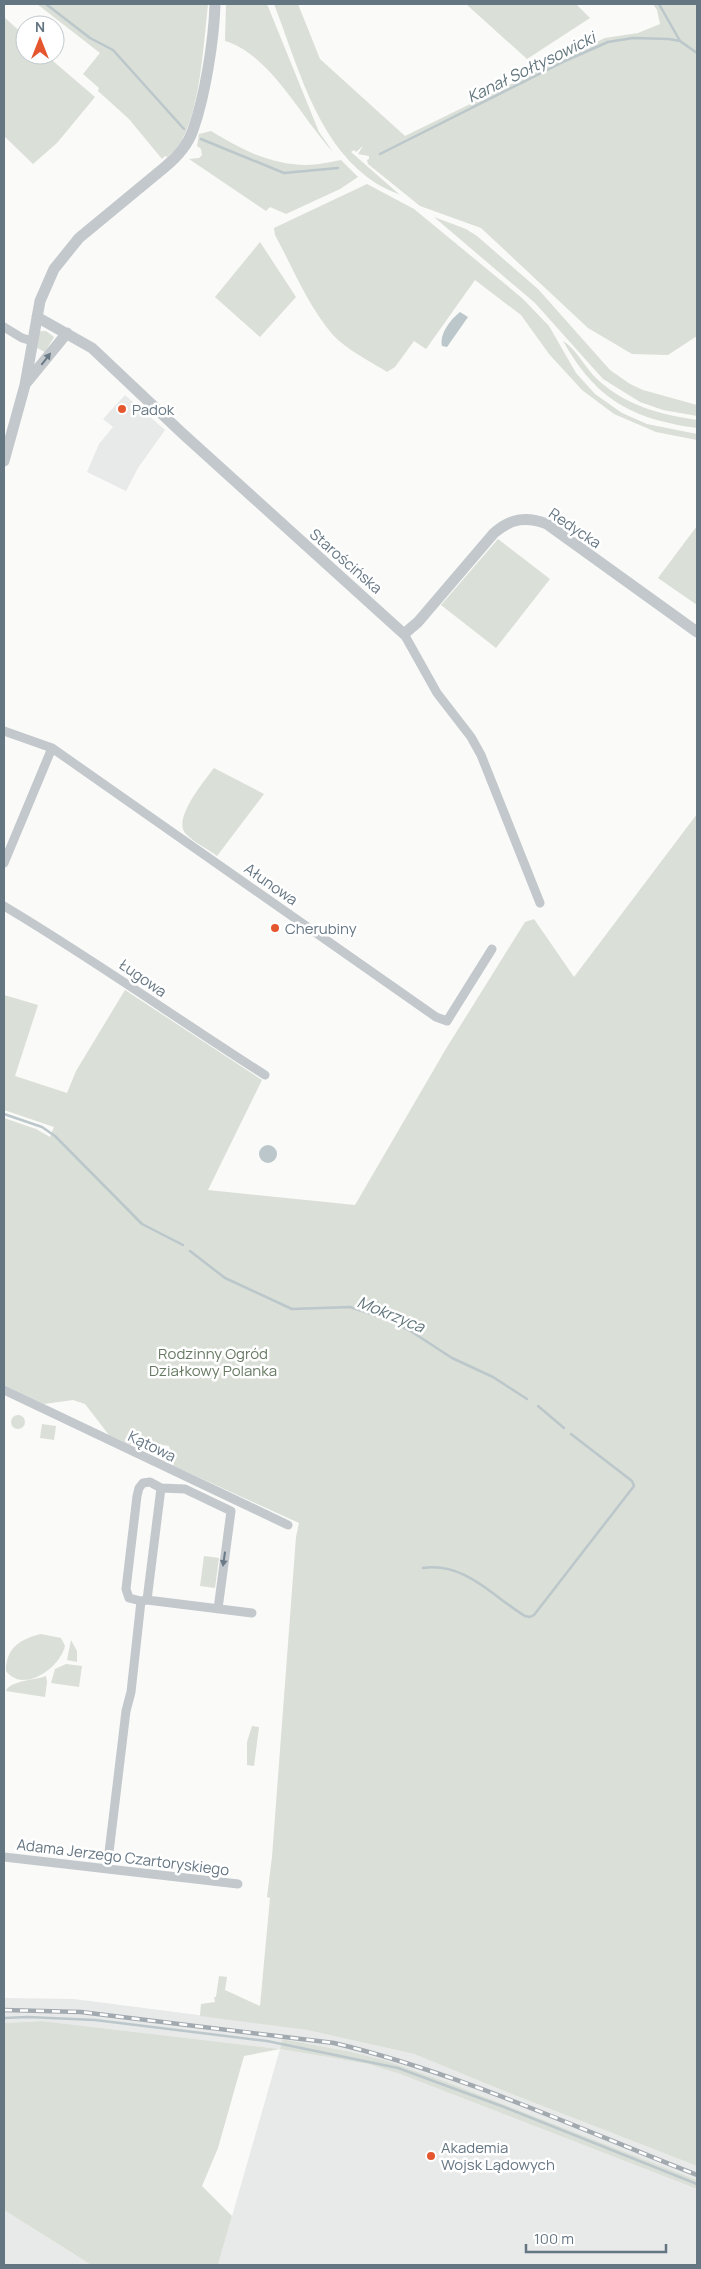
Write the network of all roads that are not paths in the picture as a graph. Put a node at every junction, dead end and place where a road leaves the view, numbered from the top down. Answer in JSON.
{"nodes":[{"id":1,"x":215,"y":4,"type":"edge"},
{"id":2,"x":37,"y":317,"type":"junction"},
{"id":3,"x":4,"y":327,"type":"edge"},
{"id":4,"x":67,"y":333,"type":"junction"},
{"id":5,"x":32,"y":341,"type":"junction"},
{"id":6,"x":25,"y":385,"type":"junction"},
{"id":7,"x":4,"y":461,"type":"edge"},
{"id":8,"x":697,"y":632,"type":"edge"},
{"id":9,"x":404,"y":634,"type":"junction"},
{"id":10,"x":4,"y":731,"type":"edge"},
{"id":11,"x":52,"y":748,"type":"junction"},
{"id":12,"x":4,"y":863,"type":"edge"},
{"id":13,"x":540,"y":904,"type":"dead end"},
{"id":14,"x":4,"y":906,"type":"edge"},
{"id":15,"x":492,"y":949,"type":"dead end"},
{"id":16,"x":265,"y":1075,"type":"dead end"},
{"id":17,"x":4,"y":1390,"type":"edge"},
{"id":18,"x":161,"y":1488,"type":"junction"},
{"id":19,"x":288,"y":1525,"type":"dead end"},
{"id":20,"x":144,"y":1600,"type":"junction"},
{"id":21,"x":218,"y":1609,"type":"junction"},
{"id":22,"x":252,"y":1613,"type":"dead end"},
{"id":23,"x":4,"y":1857,"type":"edge"},
{"id":24,"x":107,"y":1869,"type":"junction"},
{"id":25,"x":238,"y":1884,"type":"dead end"}],
"edges":[{"from":1,"to":2,"type":"street"},
{"from":2,"to":4,"type":"street","name":"Starościńska"},
{"from":2,"to":5,"type":"street"},
{"from":3,"to":5,"type":"street"},
{"from":6,"to":4,"type":"street","one_way":true},
{"from":4,"to":9,"type":"street","name":"Starościńska"},
{"from":5,"to":6,"type":"street"},
{"from":6,"to":7,"type":"street"},
{"from":8,"to":9,"type":"street","name":"Redycka"},
{"from":9,"to":13,"type":"street","name":"Starościńska"},
{"from":10,"to":11,"type":"street","name":"Ałunowa"},
{"from":11,"to":12,"type":"street"},
{"from":11,"to":15,"type":"street","name":"Ałunowa"},
{"from":14,"to":16,"type":"street","name":"Ługowa"},
{"from":17,"to":19,"type":"street","name":"Kątowa"},
{"from":18,"to":20,"type":"street"},
{"from":18,"to":20,"type":"street"},
{"from":18,"to":21,"type":"street","one_way":true},
{"from":20,"to":21,"type":"street"},
{"from":20,"to":24,"type":"street"},
{"from":21,"to":22,"type":"street"},
{"from":23,"to":24,"type":"street","name":"Adama Jerzego Czartoryskiego"},
{"from":24,"to":25,"type":"street","name":"Adama Jerzego Czartoryskiego"}]}
